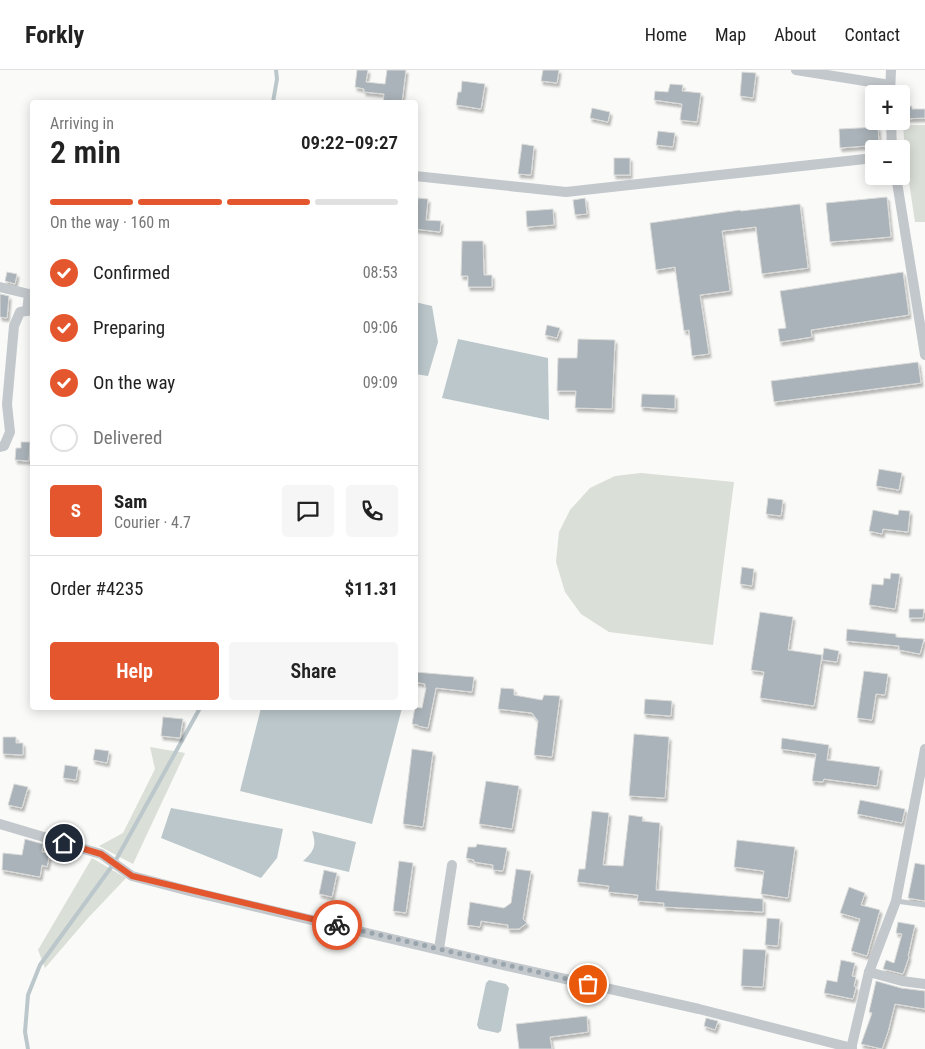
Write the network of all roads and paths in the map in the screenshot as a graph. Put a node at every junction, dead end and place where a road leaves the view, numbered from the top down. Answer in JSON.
{"nodes":[{"id":1,"x":796,"y":70,"type":"edge"},
{"id":2,"x":891,"y":70,"type":"edge"},
{"id":3,"x":870,"y":85,"type":"edge"},
{"id":4,"x":890,"y":85,"type":"edge"},
{"id":5,"x":865,"y":159,"type":"edge"},
{"id":6,"x":418,"y":176,"type":"edge"},
{"id":7,"x":897,"y":185,"type":"edge"},
{"id":8,"x":0,"y":287,"type":"edge"},
{"id":9,"x":30,"y":311,"type":"edge"},
{"id":10,"x":925,"y":355,"type":"edge"},
{"id":11,"x":0,"y":446,"type":"edge"},
{"id":12,"x":925,"y":749,"type":"edge"},
{"id":13,"x":0,"y":824,"type":"edge"},
{"id":14,"x":452,"y":865,"type":"dead end"},
{"id":15,"x":896,"y":901,"type":"junction"},
{"id":16,"x":925,"y":905,"type":"edge"},
{"id":17,"x":439,"y":949,"type":"junction"},
{"id":18,"x":870,"y":972,"type":"junction"},
{"id":19,"x":925,"y":984,"type":"edge"},
{"id":20,"x":851,"y":1048,"type":"edge"}],
"edges":[{"from":1,"to":3,"type":"street"},
{"from":2,"to":4,"type":"street"},
{"from":5,"to":6,"type":"street"},
{"from":7,"to":10,"type":"street"},
{"from":8,"to":9,"type":"street"},
{"from":9,"to":11,"type":"street"},
{"from":12,"to":15,"type":"street"},
{"from":13,"to":17,"type":"street"},
{"from":14,"to":17,"type":"street"},
{"from":15,"to":16,"type":"lane"},
{"from":15,"to":18,"type":"street"},
{"from":17,"to":20,"type":"street"},
{"from":18,"to":19,"type":"street"},
{"from":18,"to":20,"type":"street"}]}
